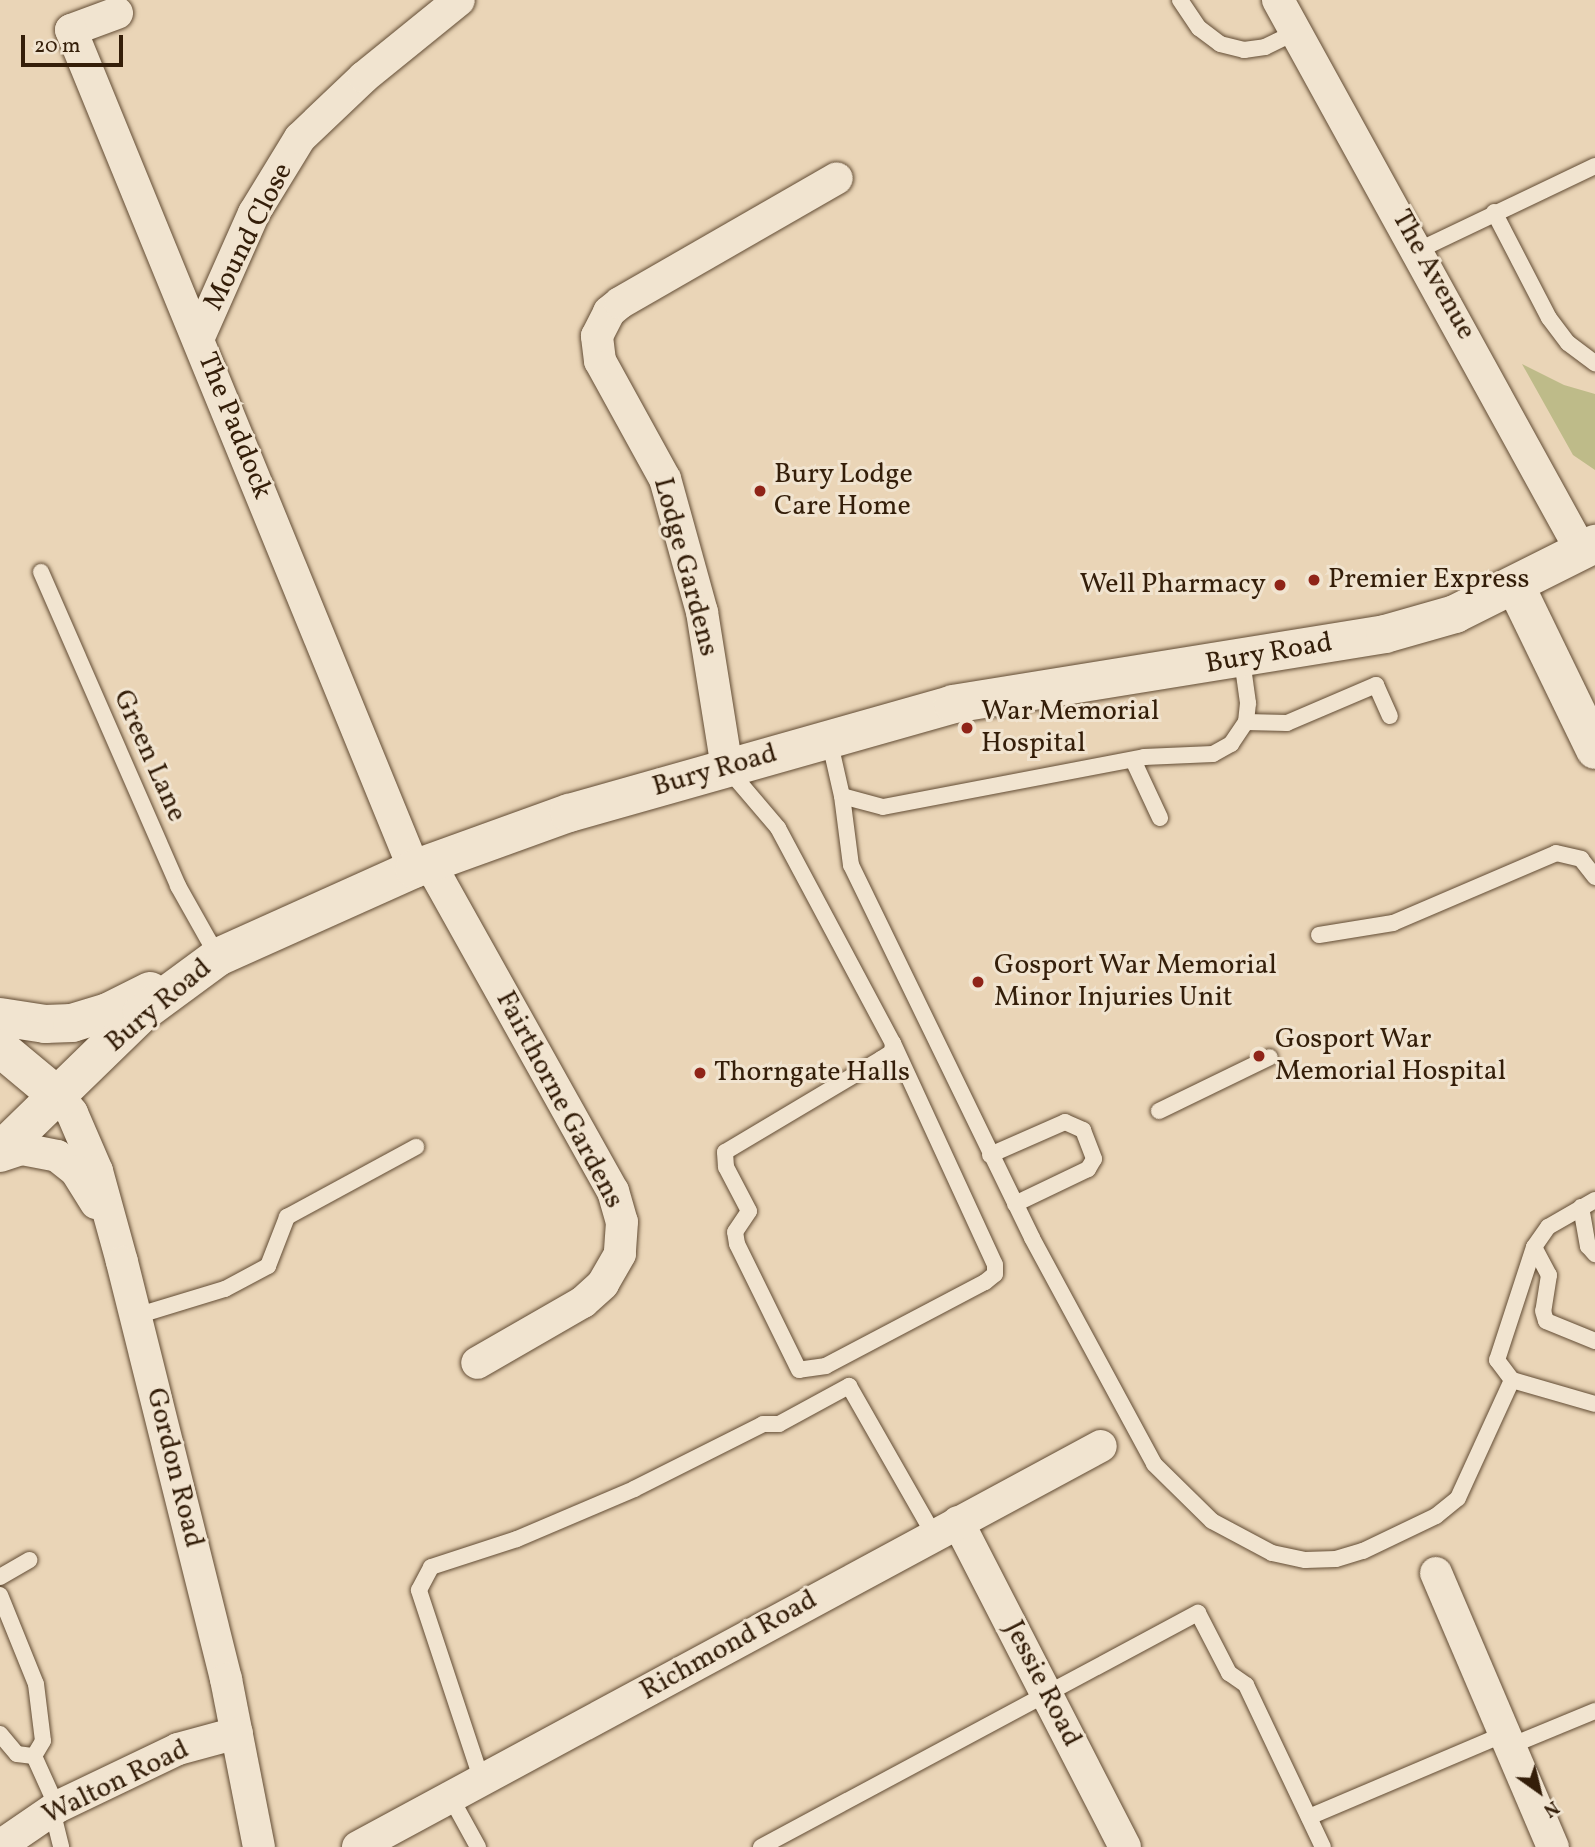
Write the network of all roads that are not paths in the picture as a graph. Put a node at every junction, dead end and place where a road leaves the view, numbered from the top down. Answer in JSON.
{"nodes":[{"id":1,"x":459,"y":0,"type":"edge"},
{"id":2,"x":1180,"y":0,"type":"edge"},
{"id":3,"x":1278,"y":0,"type":"edge"},
{"id":4,"x":117,"y":13,"type":"dead end"},
{"id":5,"x":1296,"y":32,"type":"junction"},
{"id":6,"x":1595,"y":166,"type":"edge"},
{"id":7,"x":837,"y":178,"type":"dead end"},
{"id":8,"x":1494,"y":212,"type":"junction"},
{"id":9,"x":1419,"y":250,"type":"junction"},
{"id":10,"x":199,"y":338,"type":"junction"},
{"id":11,"x":1595,"y":363,"type":"edge"},
{"id":12,"x":1589,"y":548,"type":"edge"},
{"id":13,"x":41,"y":572,"type":"dead end"},
{"id":14,"x":1516,"y":587,"type":"junction"},
{"id":15,"x":1242,"y":660,"type":"junction"},
{"id":16,"x":1390,"y":716,"type":"dead end"},
{"id":17,"x":1245,"y":722,"type":"junction"},
{"id":18,"x":829,"y":739,"type":"junction"},
{"id":19,"x":1595,"y":750,"type":"edge"},
{"id":20,"x":1133,"y":760,"type":"junction"},
{"id":21,"x":727,"y":768,"type":"junction"},
{"id":22,"x":842,"y":796,"type":"junction"},
{"id":23,"x":1160,"y":818,"type":"dead end"},
{"id":24,"x":422,"y":867,"type":"junction"},
{"id":25,"x":1595,"y":877,"type":"edge"},
{"id":26,"x":1318,"y":935,"type":"dead end"},
{"id":27,"x":218,"y":957,"type":"junction"},
{"id":28,"x":0,"y":1017,"type":"edge"},
{"id":29,"x":893,"y":1043,"type":"junction"},
{"id":30,"x":0,"y":1048,"type":"edge"},
{"id":31,"x":105,"y":1050,"type":"junction"},
{"id":32,"x":1269,"y":1057,"type":"dead end"},
{"id":33,"x":60,"y":1098,"type":"junction"},
{"id":34,"x":1159,"y":1111,"type":"dead end"},
{"id":35,"x":416,"y":1147,"type":"dead end"},
{"id":36,"x":0,"y":1151,"type":"edge"},
{"id":37,"x":990,"y":1155,"type":"junction"},
{"id":38,"x":0,"y":1156,"type":"edge"},
{"id":39,"x":97,"y":1171,"type":"junction"},
{"id":40,"x":1588,"y":1203,"type":"edge"},
{"id":41,"x":1015,"y":1204,"type":"junction"},
{"id":42,"x":1534,"y":1247,"type":"junction"},
{"id":43,"x":1595,"y":1254,"type":"edge"},
{"id":44,"x":122,"y":1262,"type":"junction"},
{"id":45,"x":136,"y":1315,"type":"junction"},
{"id":46,"x":1595,"y":1341,"type":"edge"},
{"id":47,"x":477,"y":1363,"type":"dead end"},
{"id":48,"x":1512,"y":1380,"type":"junction"},
{"id":49,"x":1595,"y":1404,"type":"edge"},
{"id":50,"x":1101,"y":1446,"type":"dead end"},
{"id":51,"x":946,"y":1528,"type":"junction"},
{"id":52,"x":29,"y":1560,"type":"dead end"},
{"id":53,"x":1436,"y":1573,"type":"dead end"},
{"id":54,"x":0,"y":1577,"type":"edge"},
{"id":55,"x":0,"y":1595,"type":"edge"},
{"id":56,"x":1045,"y":1692,"type":"junction"},
{"id":57,"x":1595,"y":1711,"type":"edge"},
{"id":58,"x":0,"y":1734,"type":"edge"},
{"id":59,"x":237,"y":1734,"type":"junction"},
{"id":60,"x":1507,"y":1740,"type":"junction"},
{"id":61,"x":34,"y":1756,"type":"junction"},
{"id":62,"x":482,"y":1781,"type":"junction"},
{"id":63,"x":451,"y":1798,"type":"junction"},
{"id":64,"x":55,"y":1809,"type":"junction"},
{"id":65,"x":1309,"y":1817,"type":"junction"},
{"id":66,"x":0,"y":1846,"type":"edge"},
{"id":67,"x":61,"y":1847,"type":"edge"},
{"id":68,"x":259,"y":1847,"type":"edge"},
{"id":69,"x":358,"y":1847,"type":"edge"},
{"id":70,"x":478,"y":1847,"type":"edge"},
{"id":71,"x":761,"y":1847,"type":"edge"},
{"id":72,"x":1125,"y":1847,"type":"edge"},
{"id":73,"x":1323,"y":1847,"type":"edge"},
{"id":74,"x":1553,"y":1847,"type":"edge"}],
"edges":[{"from":1,"to":10,"type":"street","name":"Mound Close"},
{"from":2,"to":5,"type":"lane"},
{"from":3,"to":5,"type":"street","name":"The Avenue"},
{"from":4,"to":10,"type":"street","name":"The Paddock"},
{"from":5,"to":9,"type":"street","name":"The Avenue"},
{"from":6,"to":8,"type":"lane"},
{"from":7,"to":21,"type":"street","name":"Lodge Gardens"},
{"from":8,"to":9,"type":"lane"},
{"from":8,"to":11,"type":"lane"},
{"from":9,"to":12,"type":"street","name":"The Avenue"},
{"from":10,"to":24,"type":"street","name":"The Paddock"},
{"from":12,"to":14,"type":"main road","name":"Bury Road"},
{"from":13,"to":27,"type":"lane","name":"Green Lane"},
{"from":14,"to":15,"type":"main road","name":"Bury Road"},
{"from":14,"to":19,"type":"main road"},
{"from":15,"to":17,"type":"lane"},
{"from":15,"to":18,"type":"main road","name":"Bury Road"},
{"from":16,"to":17,"type":"lane"},
{"from":17,"to":20,"type":"lane"},
{"from":18,"to":21,"type":"main road","name":"Bury Road"},
{"from":18,"to":22,"type":"lane"},
{"from":20,"to":22,"type":"lane"},
{"from":20,"to":23,"type":"lane"},
{"from":21,"to":24,"type":"main road","name":"Bury Road"},
{"from":21,"to":29,"type":"lane"},
{"from":22,"to":37,"type":"lane"},
{"from":24,"to":27,"type":"main road","name":"Bury Road"},
{"from":24,"to":47,"type":"street","name":"Fairthorne Gardens"},
{"from":25,"to":26,"type":"lane"},
{"from":27,"to":28,"type":"main road"},
{"from":27,"to":31,"type":"main road","name":"Bury Road"},
{"from":29,"to":29,"type":"lane"},
{"from":30,"to":33,"type":"main road"},
{"from":31,"to":33,"type":"main road","name":"Bury Road"},
{"from":31,"to":39,"type":"street"},
{"from":32,"to":34,"type":"lane"},
{"from":33,"to":36,"type":"main road","name":"Bury Road"},
{"from":33,"to":39,"type":"street","name":"Gordon Road"},
{"from":35,"to":45,"type":"lane"},
{"from":37,"to":41,"type":"lane"},
{"from":37,"to":41,"type":"lane"},
{"from":38,"to":44,"type":"street"},
{"from":39,"to":44,"type":"street","name":"Gordon Road"},
{"from":40,"to":42,"type":"lane"},
{"from":40,"to":43,"type":"lane"},
{"from":41,"to":48,"type":"lane"},
{"from":42,"to":46,"type":"lane"},
{"from":42,"to":48,"type":"lane"},
{"from":44,"to":45,"type":"street","name":"Gordon Road"},
{"from":45,"to":59,"type":"street","name":"Gordon Road"},
{"from":48,"to":49,"type":"lane"},
{"from":50,"to":51,"type":"street","name":"Richmond Road"},
{"from":51,"to":56,"type":"street","name":"Jessie Road"},
{"from":51,"to":62,"type":"street","name":"Richmond Road"},
{"from":51,"to":62,"type":"lane"},
{"from":52,"to":54,"type":"lane"},
{"from":53,"to":60,"type":"street"},
{"from":55,"to":61,"type":"lane"},
{"from":56,"to":65,"type":"lane"},
{"from":56,"to":71,"type":"lane"},
{"from":56,"to":72,"type":"street","name":"Jessie Road"},
{"from":57,"to":60,"type":"lane"},
{"from":58,"to":61,"type":"lane"},
{"from":59,"to":64,"type":"street","name":"Walton Road"},
{"from":59,"to":68,"type":"street","name":"Gordon Road"},
{"from":60,"to":65,"type":"lane"},
{"from":60,"to":74,"type":"street"},
{"from":61,"to":64,"type":"lane"},
{"from":62,"to":63,"type":"street","name":"Richmond Road"},
{"from":63,"to":69,"type":"street","name":"Richmond Road"},
{"from":63,"to":70,"type":"lane"},
{"from":64,"to":66,"type":"street","name":"Walton Road"},
{"from":64,"to":67,"type":"lane"},
{"from":65,"to":73,"type":"lane"}]}
